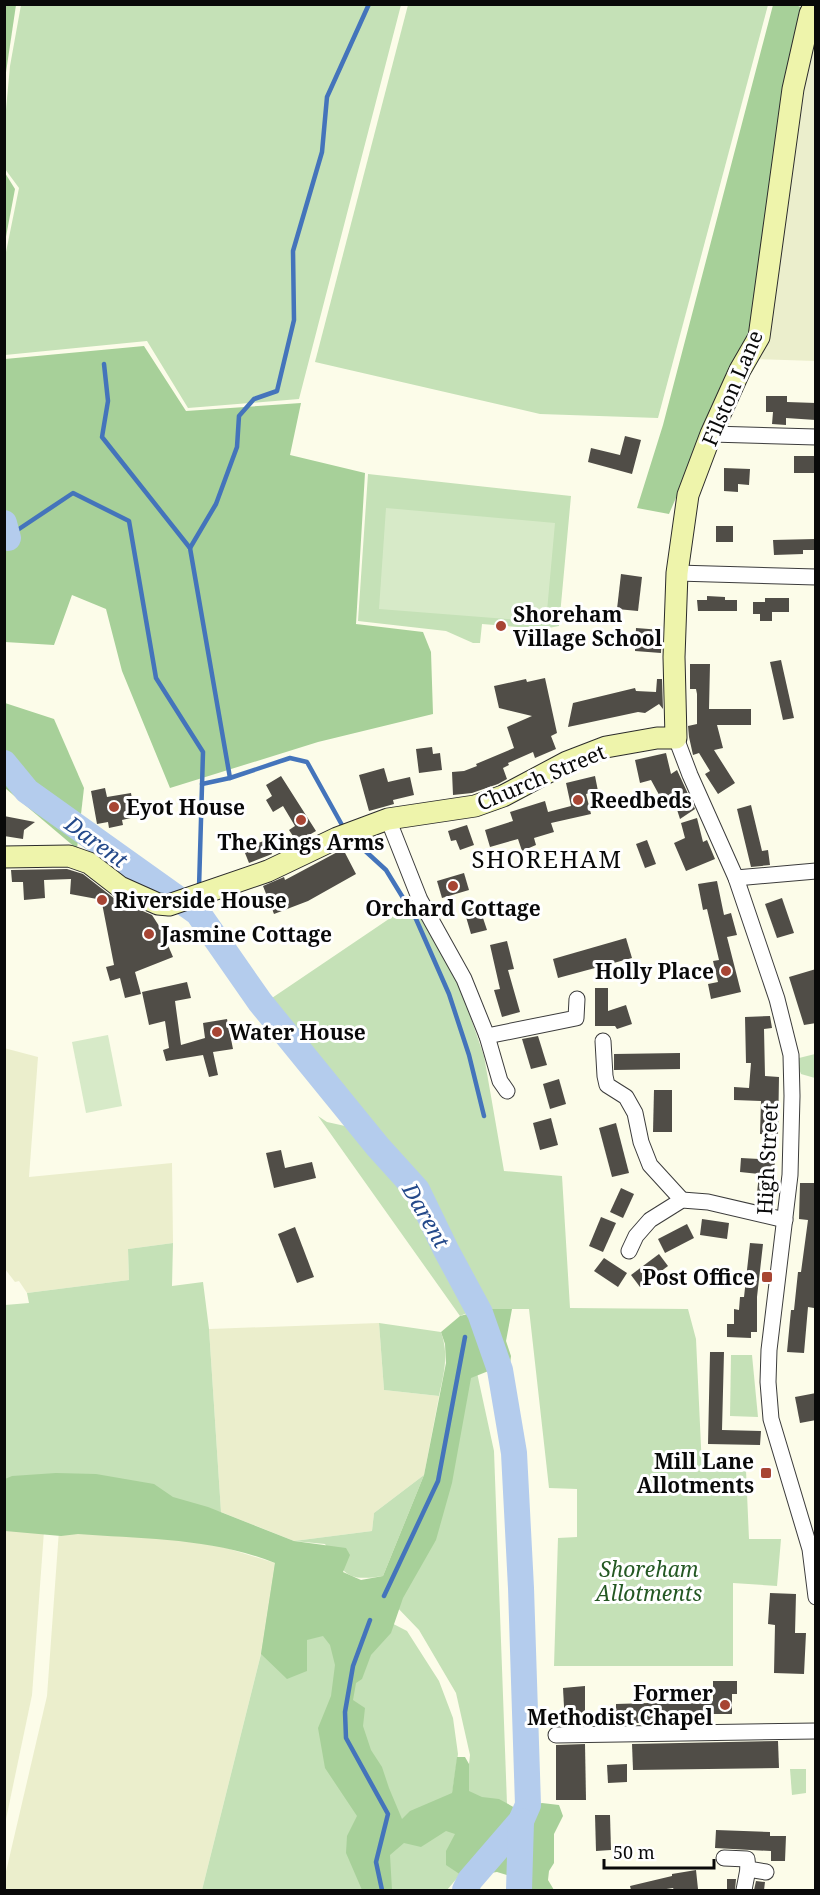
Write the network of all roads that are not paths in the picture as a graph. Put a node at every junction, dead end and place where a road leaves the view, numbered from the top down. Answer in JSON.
{"nodes":[{"id":1,"x":815,"y":4,"type":"edge"},
{"id":2,"x":711,"y":434,"type":"junction"},
{"id":3,"x":816,"y":437,"type":"edge"},
{"id":4,"x":677,"y":573,"type":"junction"},
{"id":5,"x":816,"y":577,"type":"edge"},
{"id":6,"x":676,"y":738,"type":"junction"},
{"id":7,"x":388,"y":819,"type":"junction"},
{"id":8,"x":4,"y":857,"type":"edge"},
{"id":9,"x":816,"y":871,"type":"edge"},
{"id":10,"x":736,"y":878,"type":"junction"},
{"id":11,"x":577,"y":999,"type":"dead end"},
{"id":12,"x":487,"y":1036,"type":"junction"},
{"id":13,"x":603,"y":1041,"type":"dead end"},
{"id":14,"x":507,"y":1091,"type":"dead end"},
{"id":15,"x":682,"y":1200,"type":"junction"},
{"id":16,"x":785,"y":1220,"type":"junction"},
{"id":17,"x":629,"y":1251,"type":"dead end"},
{"id":18,"x":816,"y":1597,"type":"edge"},
{"id":19,"x":816,"y":1731,"type":"edge"},
{"id":20,"x":556,"y":1735,"type":"dead end"},
{"id":21,"x":724,"y":1858,"type":"dead end"},
{"id":22,"x":748,"y":1869,"type":"junction"},
{"id":23,"x":766,"y":1872,"type":"dead end"},
{"id":24,"x":744,"y":1890,"type":"edge"}],
"edges":[{"from":1,"to":2,"type":"street","name":"Filston Lane"},
{"from":2,"to":3,"type":"street"},
{"from":2,"to":4,"type":"street","name":"Filston Lane"},
{"from":4,"to":5,"type":"street"},
{"from":4,"to":6,"type":"street","name":"Filston Lane"},
{"from":6,"to":7,"type":"street","name":"Church Street"},
{"from":6,"to":10,"type":"street","name":"High Street"},
{"from":7,"to":8,"type":"street","name":"Church Street"},
{"from":7,"to":12,"type":"street"},
{"from":9,"to":10,"type":"street"},
{"from":10,"to":16,"type":"street","name":"High Street"},
{"from":11,"to":12,"type":"street"},
{"from":12,"to":14,"type":"street"},
{"from":13,"to":15,"type":"street"},
{"from":15,"to":16,"type":"street"},
{"from":15,"to":17,"type":"street"},
{"from":16,"to":18,"type":"street","name":"High Street"},
{"from":19,"to":20,"type":"street"},
{"from":21,"to":22,"type":"street"},
{"from":22,"to":23,"type":"street"},
{"from":22,"to":24,"type":"street"}]}
